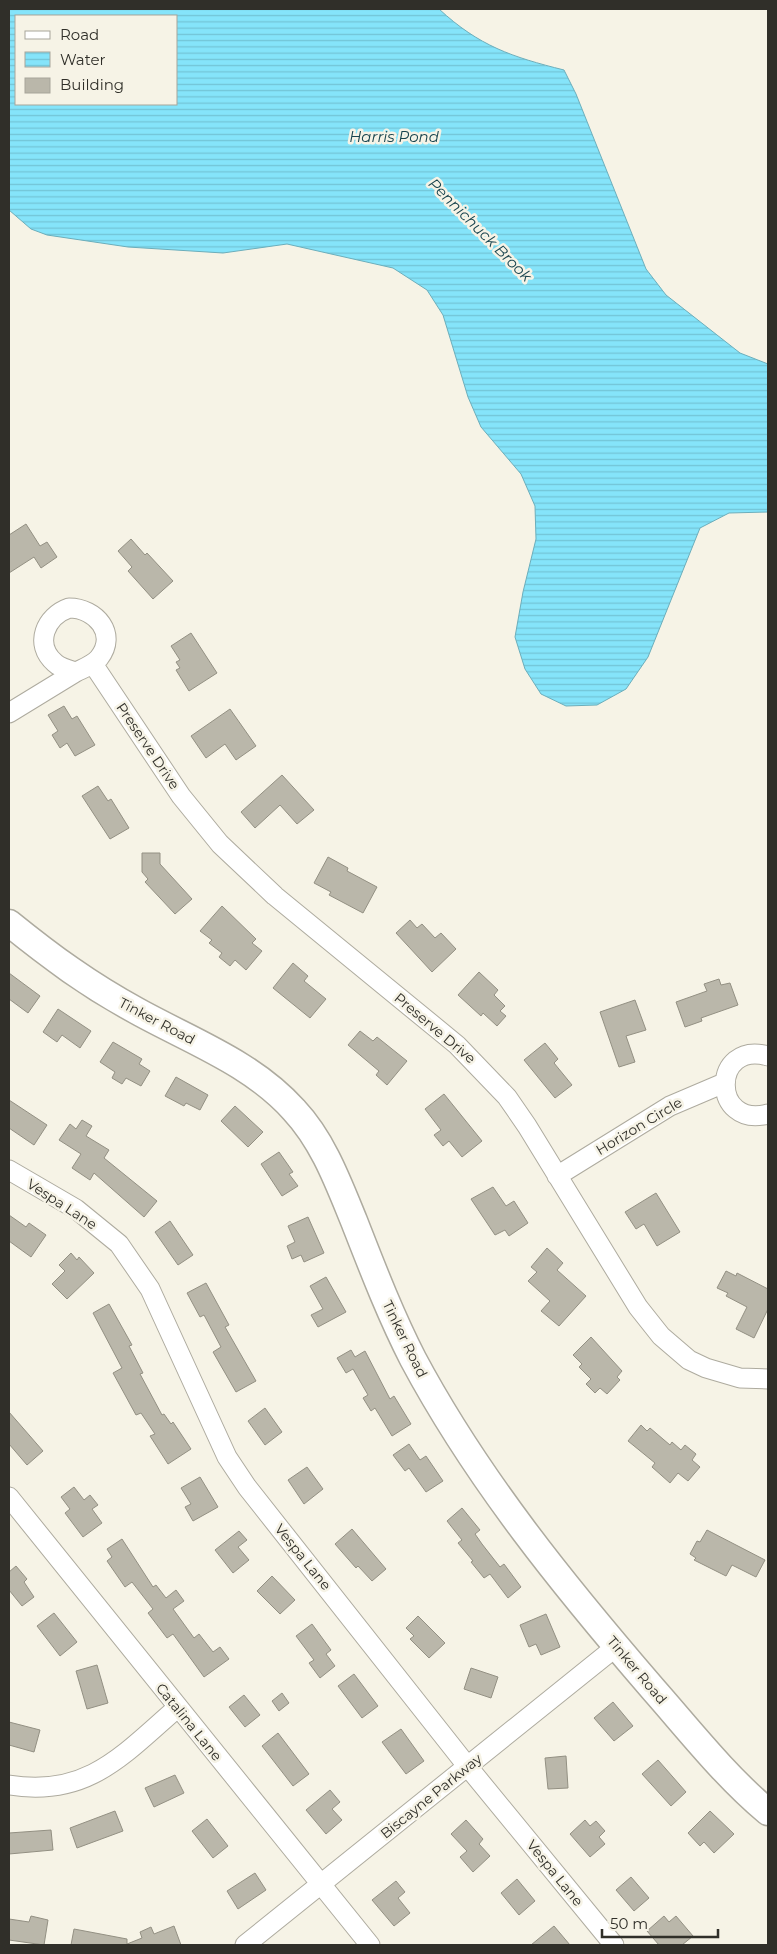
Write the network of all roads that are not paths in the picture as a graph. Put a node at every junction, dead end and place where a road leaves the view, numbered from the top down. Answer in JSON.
{"nodes":[{"id":1,"x":93,"y":664,"type":"junction"},
{"id":2,"x":76,"y":672,"type":"junction"},
{"id":3,"x":9,"y":713,"type":"edge"},
{"id":4,"x":9,"y":923,"type":"edge"},
{"id":5,"x":768,"y":1056,"type":"edge"},
{"id":6,"x":724,"y":1083,"type":"junction"},
{"id":7,"x":768,"y":1114,"type":"edge"},
{"id":8,"x":9,"y":1170,"type":"edge"},
{"id":9,"x":558,"y":1176,"type":"junction"},
{"id":10,"x":768,"y":1380,"type":"edge"},
{"id":11,"x":9,"y":1497,"type":"edge"},
{"id":12,"x":616,"y":1646,"type":"junction"},
{"id":13,"x":177,"y":1708,"type":"junction"},
{"id":14,"x":468,"y":1767,"type":"junction"},
{"id":15,"x":9,"y":1786,"type":"edge"},
{"id":16,"x":768,"y":1812,"type":"edge"},
{"id":17,"x":320,"y":1886,"type":"junction"},
{"id":18,"x":246,"y":1945,"type":"edge"},
{"id":19,"x":370,"y":1945,"type":"edge"},
{"id":20,"x":614,"y":1945,"type":"edge"}],
"edges":[{"from":1,"to":2,"type":"street"},
{"from":1,"to":2,"type":"street"},
{"from":1,"to":9,"type":"street","name":"Preserve Drive"},
{"from":2,"to":3,"type":"street"},
{"from":4,"to":12,"type":"street","name":"Tinker Road"},
{"from":5,"to":6,"type":"street"},
{"from":6,"to":7,"type":"street"},
{"from":6,"to":9,"type":"street","name":"Horizon Circle"},
{"from":8,"to":14,"type":"street","name":"Vespa Lane"},
{"from":9,"to":10,"type":"street","name":"Preserve Drive"},
{"from":11,"to":13,"type":"street","name":"Catalina Lane"},
{"from":12,"to":14,"type":"street","name":"Biscayne Parkway"},
{"from":12,"to":16,"type":"street","name":"Tinker Road"},
{"from":13,"to":15,"type":"street"},
{"from":13,"to":17,"type":"street","name":"Catalina Lane"},
{"from":14,"to":17,"type":"street","name":"Biscayne Parkway"},
{"from":14,"to":20,"type":"street","name":"Vespa Lane"},
{"from":17,"to":18,"type":"street","name":"Biscayne Parkway"},
{"from":17,"to":19,"type":"street","name":"Catalina Lane"}]}
